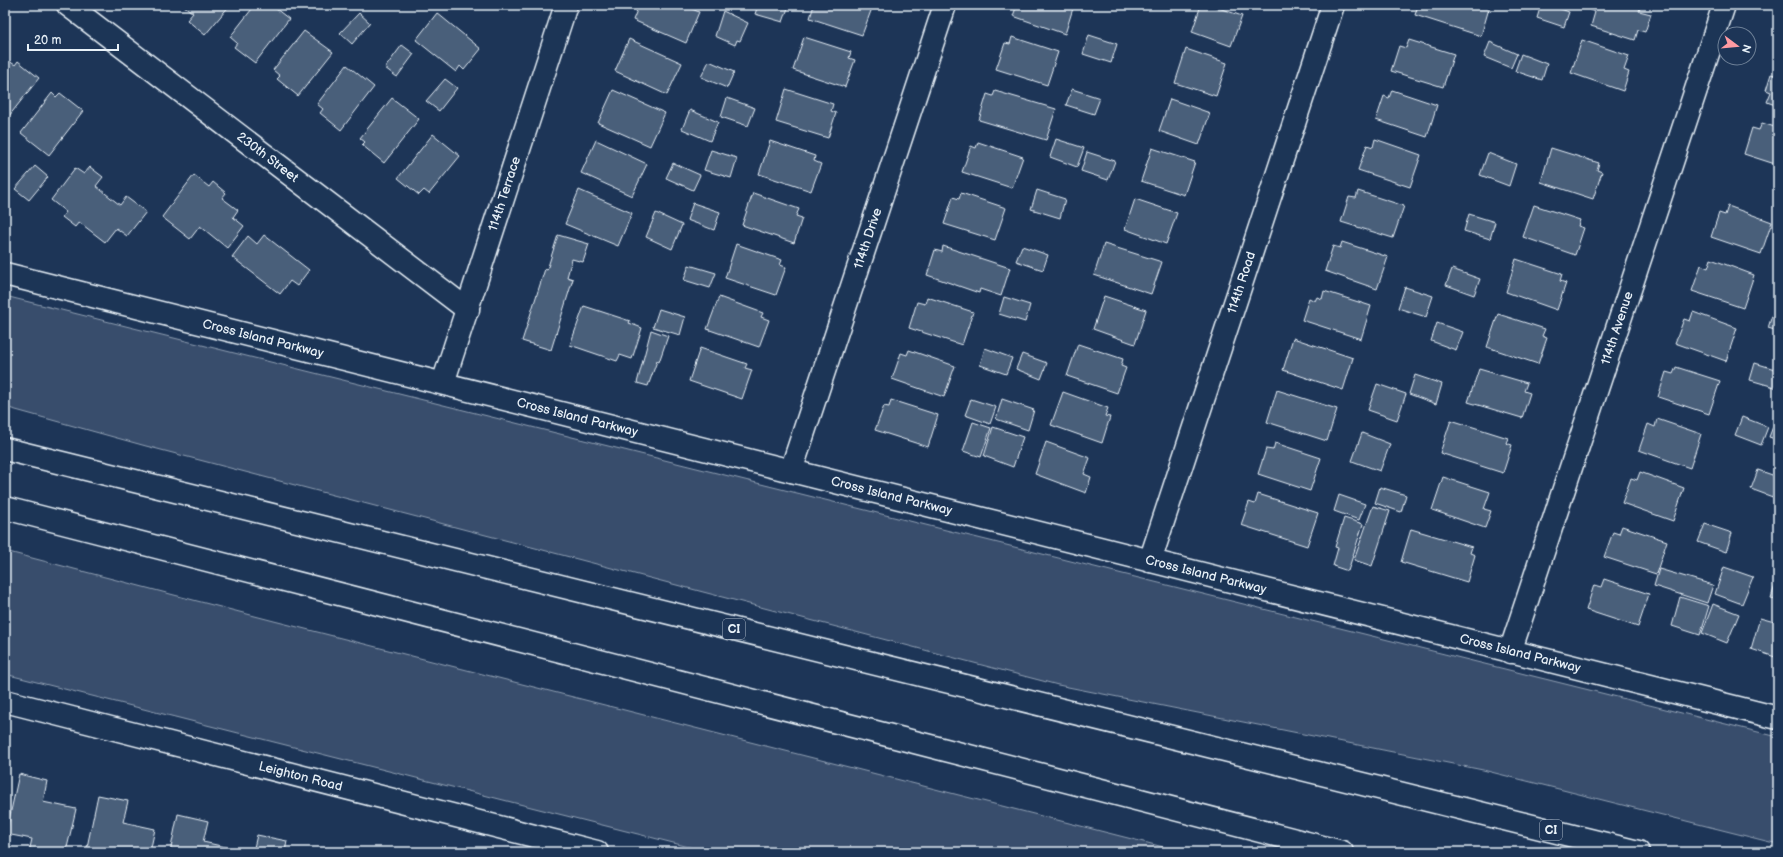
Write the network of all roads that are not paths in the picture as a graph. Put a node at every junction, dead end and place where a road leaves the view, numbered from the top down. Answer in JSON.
{"nodes":[{"id":1,"x":68,"y":5,"type":"edge"},
{"id":2,"x":566,"y":5,"type":"edge"},
{"id":3,"x":945,"y":5,"type":"edge"},
{"id":4,"x":1333,"y":5,"type":"edge"},
{"id":5,"x":1724,"y":5,"type":"edge"},
{"id":6,"x":5,"y":274,"type":"edge"},
{"id":7,"x":468,"y":310,"type":"junction"},
{"id":8,"x":444,"y":383,"type":"junction"},
{"id":9,"x":5,"y":448,"type":"edge"},
{"id":10,"x":791,"y":471,"type":"junction"},
{"id":11,"x":5,"y":508,"type":"edge"},
{"id":12,"x":1150,"y":561,"type":"junction"},
{"id":13,"x":1510,"y":652,"type":"junction"},
{"id":14,"x":5,"y":701,"type":"edge"},
{"id":15,"x":1778,"y":718,"type":"edge"},
{"id":16,"x":597,"y":852,"type":"edge"},
{"id":17,"x":1342,"y":852,"type":"edge"},
{"id":18,"x":1638,"y":852,"type":"edge"}],
"edges":[{"from":1,"to":7,"type":"main road","name":"230th Street"},
{"from":2,"to":7,"type":"main road","name":"114th Terrace"},
{"from":3,"to":10,"type":"main road","name":"114th Drive"},
{"from":4,"to":12,"type":"main road","name":"114th Road"},
{"from":5,"to":13,"type":"main road","name":"114th Avenue"},
{"from":6,"to":8,"type":"main road","name":"Cross Island Parkway"},
{"from":7,"to":8,"type":"main road","name":"114th Terrace"},
{"from":8,"to":10,"type":"main road","name":"Cross Island Parkway"},
{"from":9,"to":18,"type":"main road","number":"CI"},
{"from":10,"to":12,"type":"main road","name":"Cross Island Parkway"},
{"from":11,"to":17,"type":"main road"},
{"from":12,"to":13,"type":"main road","name":"Cross Island Parkway"},
{"from":13,"to":15,"type":"main road","name":"Cross Island Parkway"},
{"from":14,"to":16,"type":"main road","name":"Leighton Road"}]}
